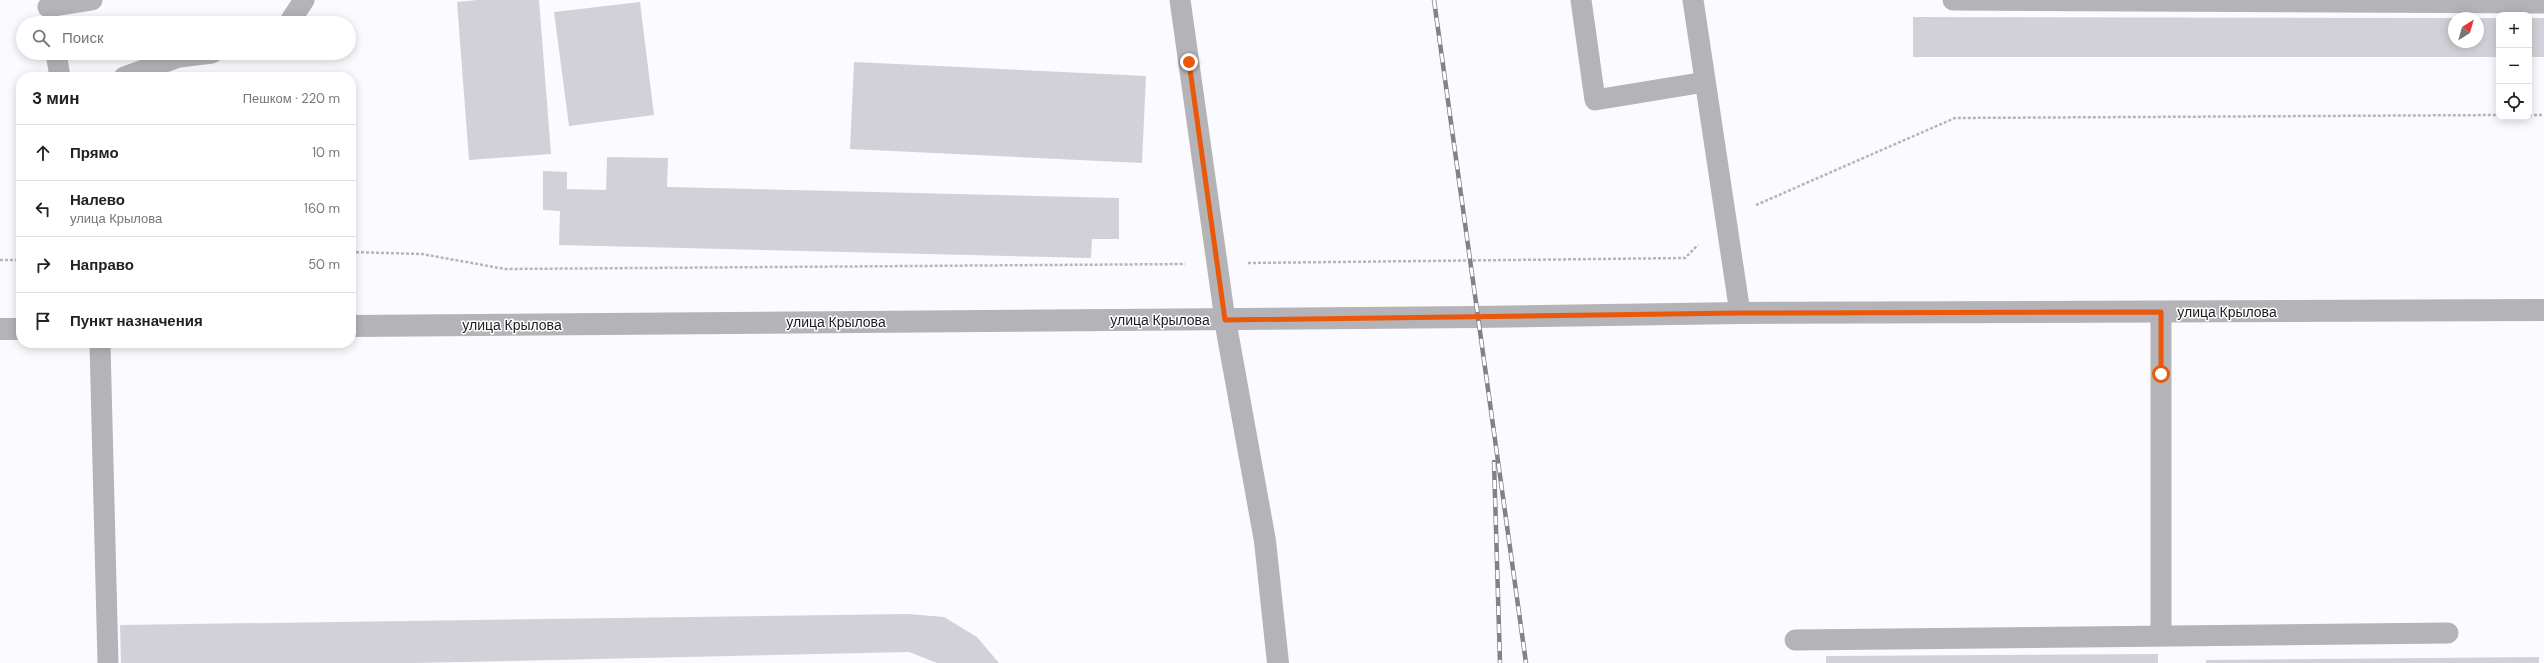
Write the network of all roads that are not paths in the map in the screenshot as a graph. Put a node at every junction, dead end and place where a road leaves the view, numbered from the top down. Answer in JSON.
{"nodes":[{"id":1,"x":92,"y":0,"type":"edge"},
{"id":2,"x":304,"y":0,"type":"edge"},
{"id":3,"x":1180,"y":0,"type":"edge"},
{"id":4,"x":1582,"y":0,"type":"edge"},
{"id":5,"x":1693,"y":0,"type":"edge"},
{"id":6,"x":1953,"y":0,"type":"edge"},
{"id":7,"x":2544,"y":3,"type":"edge"},
{"id":8,"x":49,"y":10,"type":"edge"},
{"id":9,"x":294,"y":16,"type":"edge"},
{"id":10,"x":57,"y":60,"type":"edge"},
{"id":11,"x":171,"y":60,"type":"edge"},
{"id":12,"x":59,"y":72,"type":"edge"},
{"id":13,"x":138,"y":72,"type":"edge"},
{"id":14,"x":1705,"y":82,"type":"junction"},
{"id":15,"x":2544,"y":310,"type":"edge"},
{"id":16,"x":2161,"y":312,"type":"junction"},
{"id":17,"x":1740,"y":313,"type":"junction"},
{"id":18,"x":1225,"y":320,"type":"junction"},
{"id":19,"x":356,"y":326,"type":"edge"},
{"id":20,"x":0,"y":329,"type":"edge"},
{"id":21,"x":16,"y":329,"type":"edge"},
{"id":22,"x":100,"y":348,"type":"edge"},
{"id":23,"x":2448,"y":633,"type":"dead end"},
{"id":24,"x":2161,"y":636,"type":"junction"},
{"id":25,"x":1795,"y":640,"type":"dead end"},
{"id":26,"x":108,"y":663,"type":"edge"},
{"id":27,"x":1278,"y":663,"type":"edge"}],
"edges":[{"from":1,"to":8,"type":"lane"},
{"from":2,"to":9,"type":"lane"},
{"from":3,"to":18,"type":"lane"},
{"from":4,"to":14,"type":"lane"},
{"from":5,"to":14,"type":"lane"},
{"from":6,"to":7,"type":"lane"},
{"from":10,"to":12,"type":"lane"},
{"from":11,"to":13,"type":"lane"},
{"from":14,"to":17,"type":"lane"},
{"from":15,"to":16,"type":"street","name":"улица Крылова"},
{"from":16,"to":17,"type":"street","name":"улица Крылова"},
{"from":16,"to":24,"type":"lane"},
{"from":17,"to":18,"type":"street","name":"улица Крылова"},
{"from":18,"to":19,"type":"street","name":"улица Крылова"},
{"from":18,"to":27,"type":"street"},
{"from":20,"to":21,"type":"street"},
{"from":22,"to":26,"type":"lane"},
{"from":23,"to":24,"type":"lane"},
{"from":24,"to":25,"type":"lane"}]}
